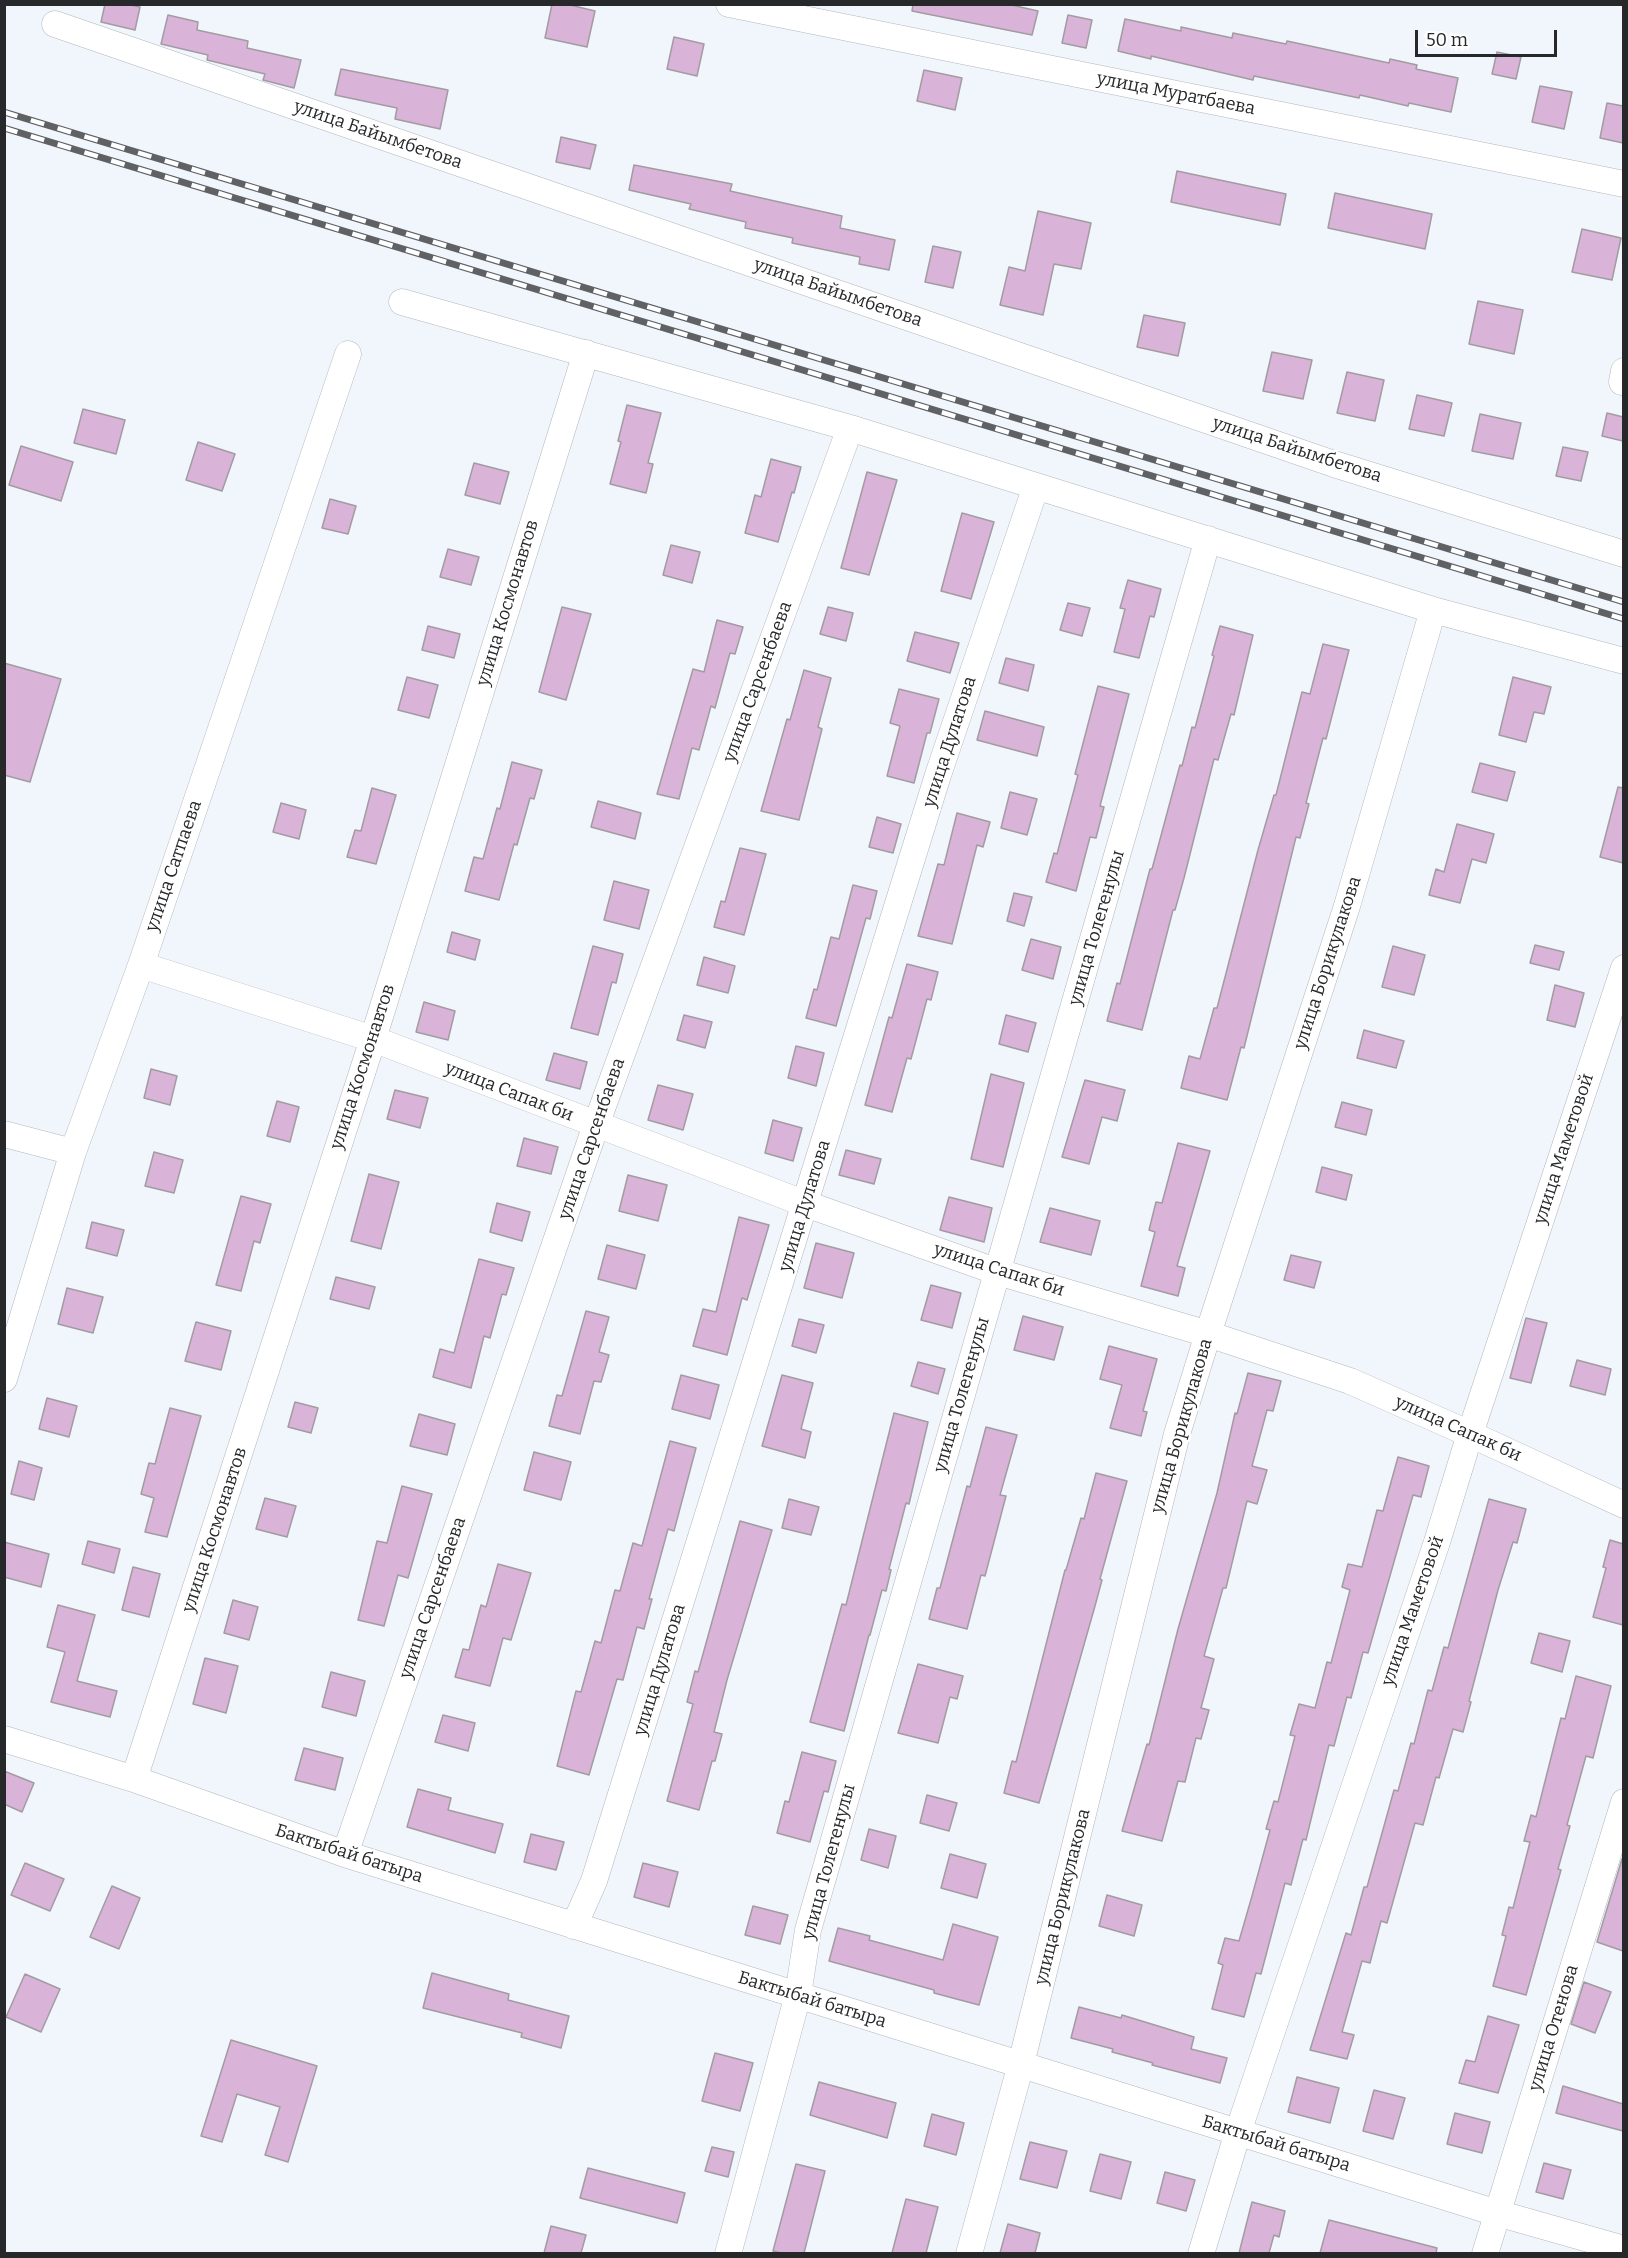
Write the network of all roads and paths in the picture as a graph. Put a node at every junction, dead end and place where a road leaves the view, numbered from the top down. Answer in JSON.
{"nodes":[{"id":1,"x":729,"y":4,"type":"edge"},
{"id":2,"x":55,"y":24,"type":"dead end"},
{"id":3,"x":1623,"y":184,"type":"edge"},
{"id":4,"x":402,"y":302,"type":"dead end"},
{"id":5,"x":586,"y":353,"type":"junction"},
{"id":6,"x":348,"y":354,"type":"dead end"},
{"id":7,"x":850,"y":428,"type":"junction"},
{"id":8,"x":1036,"y":486,"type":"junction"},
{"id":9,"x":1208,"y":539,"type":"junction"},
{"id":10,"x":1623,"y":554,"type":"edge"},
{"id":11,"x":1433,"y":610,"type":"junction"},
{"id":12,"x":1623,"y":661,"type":"edge"},
{"id":13,"x":141,"y":964,"type":"junction"},
{"id":14,"x":1623,"y":968,"type":"edge"},
{"id":15,"x":373,"y":1039,"type":"junction"},
{"id":16,"x":596,"y":1125,"type":"junction"},
{"id":17,"x":4,"y":1134,"type":"edge"},
{"id":18,"x":74,"y":1152,"type":"junction"},
{"id":19,"x":806,"y":1204,"type":"junction"},
{"id":20,"x":998,"y":1272,"type":"junction"},
{"id":21,"x":1208,"y":1334,"type":"junction"},
{"id":22,"x":4,"y":1379,"type":"edge"},
{"id":23,"x":1470,"y":1434,"type":"junction"},
{"id":24,"x":1623,"y":1505,"type":"edge"},
{"id":25,"x":4,"y":1739,"type":"edge"},
{"id":26,"x":134,"y":1779,"type":"junction"},
{"id":27,"x":1623,"y":1802,"type":"edge"},
{"id":28,"x":345,"y":1854,"type":"junction"},
{"id":29,"x":574,"y":1926,"type":"junction"},
{"id":30,"x":798,"y":1995,"type":"junction"},
{"id":31,"x":1021,"y":2064,"type":"junction"},
{"id":32,"x":1238,"y":2132,"type":"junction"},
{"id":33,"x":1497,"y":2213,"type":"junction"},
{"id":34,"x":1623,"y":2249,"type":"edge"},
{"id":35,"x":728,"y":2253,"type":"edge"},
{"id":36,"x":969,"y":2253,"type":"edge"},
{"id":37,"x":1201,"y":2253,"type":"edge"},
{"id":38,"x":1485,"y":2253,"type":"edge"}],
"edges":[{"from":1,"to":3,"type":"street","name":"улица Муратбаева"},
{"from":2,"to":10,"type":"street","name":"улица Байымбетова"},
{"from":4,"to":5,"type":"street"},
{"from":5,"to":7,"type":"street"},
{"from":5,"to":15,"type":"street","name":"улица Космонавтов"},
{"from":6,"to":13,"type":"street","name":"улица Сатпаева"},
{"from":7,"to":8,"type":"street"},
{"from":7,"to":16,"type":"street","name":"улица Сарсенбаева"},
{"from":8,"to":9,"type":"street"},
{"from":8,"to":19,"type":"street","name":"улица Дулатова"},
{"from":9,"to":11,"type":"street"},
{"from":9,"to":20,"type":"street","name":"улица Толегенулы"},
{"from":11,"to":12,"type":"street"},
{"from":11,"to":21,"type":"street","name":"улица Борикулакова"},
{"from":13,"to":15,"type":"street","name":"улица Сапак би"},
{"from":13,"to":18,"type":"street","name":"улица Сатпаева"},
{"from":14,"to":23,"type":"street","name":"улица Маметовой"},
{"from":15,"to":16,"type":"street","name":"улица Сапак би"},
{"from":15,"to":26,"type":"street","name":"улица Космонавтов"},
{"from":16,"to":19,"type":"street","name":"улица Сапак би"},
{"from":16,"to":28,"type":"street","name":"улица Сарсенбаева"},
{"from":17,"to":18,"type":"street"},
{"from":18,"to":22,"type":"street","name":"улица Сатпаева"},
{"from":19,"to":20,"type":"street","name":"улица Сапак би"},
{"from":19,"to":29,"type":"street","name":"улица Дулатова"},
{"from":20,"to":21,"type":"street","name":"улица Сапак би"},
{"from":20,"to":30,"type":"street","name":"улица Толегенулы"},
{"from":21,"to":23,"type":"street","name":"улица Сапак би"},
{"from":21,"to":31,"type":"street","name":"улица Борикулакова"},
{"from":23,"to":24,"type":"street","name":"улица Сапак би"},
{"from":23,"to":32,"type":"street","name":"улица Маметовой"},
{"from":25,"to":26,"type":"street","name":"Бактыбай батыра"},
{"from":26,"to":28,"type":"street","name":"Бактыбай батыра"},
{"from":27,"to":33,"type":"street","name":"улица Отенова"},
{"from":28,"to":29,"type":"street","name":"Бактыбай батыра"},
{"from":29,"to":30,"type":"street","name":"Бактыбай батыра"},
{"from":30,"to":31,"type":"street","name":"Бактыбай батыра"},
{"from":30,"to":35,"type":"street","name":"улица Толегенулы"},
{"from":31,"to":32,"type":"street","name":"Бактыбай батыра"},
{"from":31,"to":36,"type":"street","name":"улица Борикулакова"},
{"from":32,"to":33,"type":"street","name":"Бактыбай батыра"},
{"from":32,"to":37,"type":"street","name":"улица Маметовой"},
{"from":33,"to":34,"type":"street","name":"Бактыбай батыра"},
{"from":33,"to":38,"type":"street","name":"улица Отенова"}]}
